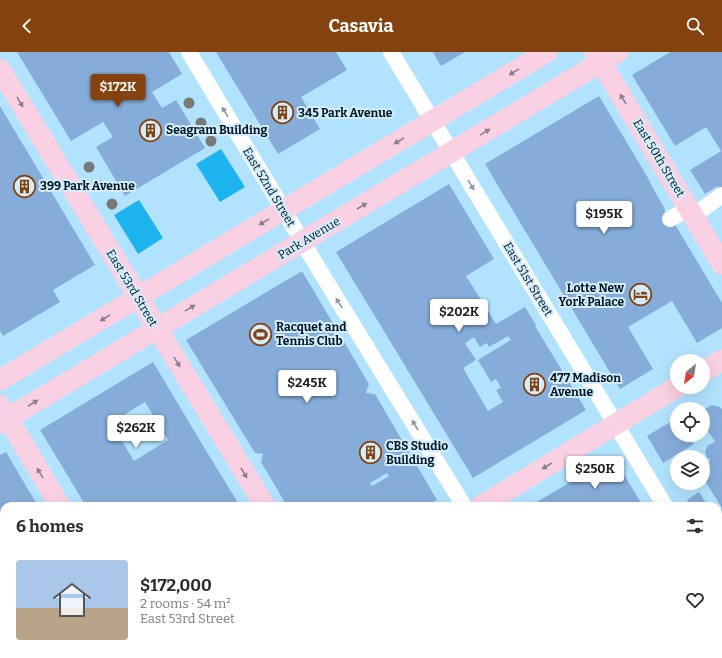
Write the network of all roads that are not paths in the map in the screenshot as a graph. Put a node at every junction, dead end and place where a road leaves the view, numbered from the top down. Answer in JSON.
{"nodes":[{"id":1,"x":189,"y":52,"type":"edge"},
{"id":2,"x":391,"y":52,"type":"edge"},
{"id":3,"x":547,"y":52,"type":"edge"},
{"id":4,"x":604,"y":55,"type":"edge"},
{"id":5,"x":0,"y":69,"type":"edge"},
{"id":6,"x":432,"y":121,"type":"junction"},
{"id":7,"x":451,"y":152,"type":"junction"},
{"id":8,"x":722,"y":195,"type":"edge"},
{"id":9,"x":283,"y":210,"type":"junction"},
{"id":10,"x":691,"y":212,"type":"junction"},
{"id":11,"x":670,"y":219,"type":"dead end"},
{"id":12,"x":302,"y":242,"type":"junction"},
{"id":13,"x":722,"y":264,"type":"edge"},
{"id":14,"x":138,"y":298,"type":"junction"},
{"id":15,"x":156,"y":328,"type":"junction"},
{"id":16,"x":722,"y":360,"type":"edge"},
{"id":17,"x":710,"y":368,"type":"edge"},
{"id":18,"x":0,"y":380,"type":"edge"},
{"id":19,"x":670,"y":391,"type":"edge"},
{"id":20,"x":3,"y":416,"type":"edge"},
{"id":21,"x":616,"y":424,"type":"junction"},
{"id":22,"x":57,"y":502,"type":"edge"},
{"id":23,"x":262,"y":502,"type":"edge"},
{"id":24,"x":462,"y":502,"type":"edge"},
{"id":25,"x":488,"y":502,"type":"edge"},
{"id":26,"x":663,"y":502,"type":"edge"}],
"edges":[{"from":9,"to":1,"type":"street","name":"East 52nd Street","one_way":true},
{"from":2,"to":6,"type":"street","name":"East 51st Street"},
{"from":3,"to":6,"type":"main road","one_way":true},
{"from":7,"to":4,"type":"main road","name":"Park Avenue","one_way":true},
{"from":10,"to":4,"type":"main road","name":"East 50th Street","one_way":true},
{"from":5,"to":14,"type":"main road","name":"East 53rd Street","one_way":true},
{"from":6,"to":7,"type":"street","name":"East 51st Street"},
{"from":6,"to":9,"type":"main road","one_way":true},
{"from":12,"to":7,"type":"main road","name":"Park Avenue","one_way":true},
{"from":7,"to":21,"type":"street","name":"East 51st Street","one_way":true},
{"from":8,"to":10,"type":"street"},
{"from":9,"to":12,"type":"street","name":"East 52nd Street"},
{"from":9,"to":14,"type":"main road","one_way":true},
{"from":10,"to":11,"type":"street"},
{"from":10,"to":13,"type":"main road","name":"East 50th Street"},
{"from":15,"to":12,"type":"main road","name":"Park Avenue","one_way":true},
{"from":24,"to":12,"type":"street","name":"East 52nd Street","one_way":true},
{"from":14,"to":15,"type":"main road","name":"East 53rd Street"},
{"from":14,"to":18,"type":"main road","one_way":true},
{"from":20,"to":15,"type":"main road","name":"Park Avenue","one_way":true},
{"from":15,"to":23,"type":"main road","name":"East 53rd Street","one_way":true},
{"from":16,"to":17,"type":"main road"},
{"from":19,"to":21,"type":"main road"},
{"from":22,"to":20,"type":"main road","one_way":true},
{"from":21,"to":25,"type":"main road","one_way":true},
{"from":21,"to":26,"type":"street","name":"East 51st Street"}]}
